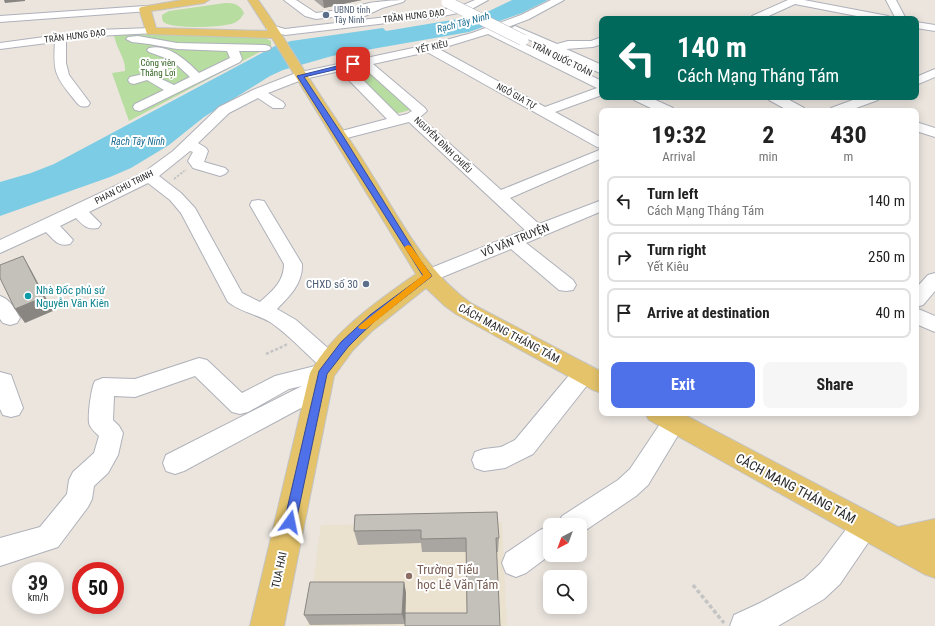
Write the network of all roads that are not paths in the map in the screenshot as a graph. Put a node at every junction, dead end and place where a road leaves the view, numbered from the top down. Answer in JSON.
{"nodes":[{"id":1,"x":204,"y":0,"type":"edge"},
{"id":2,"x":253,"y":0,"type":"edge"},
{"id":3,"x":291,"y":0,"type":"edge"},
{"id":4,"x":400,"y":0,"type":"edge"},
{"id":5,"x":482,"y":0,"type":"edge"},
{"id":6,"x":559,"y":0,"type":"edge"},
{"id":7,"x":891,"y":0,"type":"edge"},
{"id":8,"x":445,"y":1,"type":"edge"},
{"id":9,"x":794,"y":1,"type":"edge"},
{"id":10,"x":378,"y":6,"type":"junction"},
{"id":11,"x":364,"y":12,"type":"junction"},
{"id":12,"x":146,"y":13,"type":"junction"},
{"id":13,"x":340,"y":13,"type":"junction"},
{"id":14,"x":760,"y":16,"type":"edge"},
{"id":15,"x":872,"y":16,"type":"edge"},
{"id":16,"x":899,"y":16,"type":"edge"},
{"id":17,"x":264,"y":17,"type":"junction"},
{"id":18,"x":0,"y":19,"type":"edge"},
{"id":19,"x":373,"y":21,"type":"junction"},
{"id":20,"x":507,"y":25,"type":"junction"},
{"id":21,"x":919,"y":25,"type":"edge"},
{"id":22,"x":935,"y":28,"type":"edge"},
{"id":23,"x":151,"y":31,"type":"junction"},
{"id":24,"x":489,"y":31,"type":"junction"},
{"id":25,"x":109,"y":32,"type":"junction"},
{"id":26,"x":226,"y":32,"type":"junction"},
{"id":27,"x":277,"y":33,"type":"junction"},
{"id":28,"x":126,"y":35,"type":"junction"},
{"id":29,"x":61,"y":38,"type":"junction"},
{"id":30,"x":599,"y":41,"type":"edge"},
{"id":31,"x":0,"y":46,"type":"edge"},
{"id":32,"x":179,"y":46,"type":"junction"},
{"id":33,"x":232,"y":47,"type":"junction"},
{"id":34,"x":265,"y":48,"type":"dead end"},
{"id":35,"x":429,"y":48,"type":"junction"},
{"id":36,"x":557,"y":48,"type":"junction"},
{"id":37,"x":167,"y":52,"type":"junction"},
{"id":38,"x":179,"y":60,"type":"junction"},
{"id":39,"x":364,"y":62,"type":"junction"},
{"id":40,"x":342,"y":66,"type":"junction"},
{"id":41,"x":599,"y":69,"type":"edge"},
{"id":42,"x":298,"y":73,"type":"junction"},
{"id":43,"x":935,"y":73,"type":"edge"},
{"id":44,"x":150,"y":76,"type":"junction"},
{"id":45,"x":198,"y":78,"type":"junction"},
{"id":46,"x":599,"y":78,"type":"edge"},
{"id":47,"x":919,"y":79,"type":"edge"},
{"id":48,"x":134,"y":80,"type":"dead end"},
{"id":49,"x":599,"y":85,"type":"edge"},
{"id":50,"x":174,"y":90,"type":"junction"},
{"id":51,"x":599,"y":92,"type":"edge"},
{"id":52,"x":258,"y":93,"type":"junction"},
{"id":53,"x":645,"y":100,"type":"edge"},
{"id":54,"x":779,"y":100,"type":"edge"},
{"id":55,"x":865,"y":100,"type":"edge"},
{"id":56,"x":83,"y":103,"type":"dead end"},
{"id":57,"x":855,"y":104,"type":"junction"},
{"id":58,"x":278,"y":105,"type":"dead end"},
{"id":59,"x":140,"y":107,"type":"dead end"},
{"id":60,"x":662,"y":108,"type":"edge"},
{"id":61,"x":794,"y":108,"type":"edge"},
{"id":62,"x":844,"y":108,"type":"edge"},
{"id":63,"x":867,"y":108,"type":"edge"},
{"id":64,"x":544,"y":112,"type":"junction"},
{"id":65,"x":412,"y":117,"type":"junction"},
{"id":66,"x":396,"y":121,"type":"junction"},
{"id":67,"x":919,"y":127,"type":"edge"},
{"id":68,"x":935,"y":133,"type":"edge"},
{"id":69,"x":339,"y":136,"type":"junction"},
{"id":70,"x":599,"y":142,"type":"edge"},
{"id":71,"x":189,"y":144,"type":"junction"},
{"id":72,"x":599,"y":154,"type":"edge"},
{"id":73,"x":220,"y":171,"type":"dead end"},
{"id":74,"x":149,"y":176,"type":"junction"},
{"id":75,"x":498,"y":196,"type":"junction"},
{"id":76,"x":258,"y":205,"type":"dead end"},
{"id":77,"x":599,"y":206,"type":"edge"},
{"id":78,"x":78,"y":210,"type":"junction"},
{"id":79,"x":48,"y":224,"type":"junction"},
{"id":80,"x":92,"y":224,"type":"dead end"},
{"id":81,"x":536,"y":231,"type":"junction"},
{"id":82,"x":64,"y":240,"type":"dead end"},
{"id":83,"x":514,"y":241,"type":"junction"},
{"id":84,"x":0,"y":246,"type":"edge"},
{"id":85,"x":428,"y":276,"type":"junction"},
{"id":86,"x":935,"y":279,"type":"edge"},
{"id":87,"x":566,"y":286,"type":"dead end"},
{"id":88,"x":919,"y":297,"type":"edge"},
{"id":89,"x":263,"y":312,"type":"junction"},
{"id":90,"x":919,"y":317,"type":"edge"},
{"id":91,"x":935,"y":325,"type":"edge"},
{"id":92,"x":324,"y":375,"type":"junction"},
{"id":93,"x":593,"y":378,"type":"edge"},
{"id":94,"x":0,"y":381,"type":"edge"},
{"id":95,"x":11,"y":408,"type":"dead end"},
{"id":96,"x":666,"y":417,"type":"edge"},
{"id":97,"x":484,"y":460,"type":"dead end"},
{"id":98,"x":175,"y":463,"type":"dead end"},
{"id":99,"x":582,"y":518,"type":"edge"},
{"id":100,"x":865,"y":525,"type":"junction"},
{"id":101,"x":935,"y":533,"type":"edge"},
{"id":102,"x":896,"y":542,"type":"junction"},
{"id":103,"x":543,"y":544,"type":"edge"},
{"id":104,"x":0,"y":552,"type":"edge"},
{"id":105,"x":516,"y":563,"type":"dead end"},
{"id":106,"x":935,"y":563,"type":"edge"},
{"id":107,"x":266,"y":626,"type":"edge"},
{"id":108,"x":745,"y":626,"type":"edge"}],
"edges":[{"from":1,"to":12,"type":"main road"},
{"from":2,"to":17,"type":"main road"},
{"from":3,"to":13,"type":"street"},
{"from":4,"to":10,"type":"street"},
{"from":5,"to":19,"type":"street","name":"TRẦN HƯNG ĐẠO"},
{"from":6,"to":20,"type":"street","name":"YẾT KIÊU"},
{"from":7,"to":16,"type":"street"},
{"from":8,"to":46,"type":"street","name":"TRẦN QUỐC TOẢN","bridge":true},
{"from":9,"to":14,"type":"street"},
{"from":9,"to":15,"type":"street"},
{"from":10,"to":11,"type":"street"},
{"from":10,"to":13,"type":"street"},
{"from":11,"to":13,"type":"street"},
{"from":11,"to":19,"type":"street"},
{"from":12,"to":18,"type":"street"},
{"from":12,"to":23,"type":"main road"},
{"from":12,"to":25,"type":"street"},
{"from":17,"to":26,"type":"main road"},
{"from":17,"to":27,"type":"main road"},
{"from":19,"to":27,"type":"street","name":"TRẦN HƯNG ĐẠO"},
{"from":20,"to":24,"type":"street","name":"YẾT KIÊU"},
{"from":20,"to":36,"type":"street"},
{"from":21,"to":22,"type":"street"},
{"from":23,"to":26,"type":"main road","name":"TRẦN HƯNG ĐẠO"},
{"from":23,"to":28,"type":"street","name":"TRẦN HƯNG ĐẠO"},
{"from":24,"to":35,"type":"street","name":"YẾT KIÊU"},
{"from":24,"to":49,"type":"street"},
{"from":25,"to":28,"type":"street","name":"TRẦN HƯNG ĐẠO"},
{"from":25,"to":29,"type":"street","name":"TRẦN HƯNG ĐẠO"},
{"from":26,"to":27,"type":"main road","name":"TRẦN HƯNG ĐẠO"},
{"from":27,"to":42,"type":"main road","name":"CÁCH MẠNG THÁNG TÁM"},
{"from":28,"to":32,"type":"street"},
{"from":28,"to":37,"type":"street"},
{"from":29,"to":31,"type":"street","name":"TRẦN HƯNG ĐẠO"},
{"from":29,"to":56,"type":"street"},
{"from":30,"to":36,"type":"street"},
{"from":32,"to":33,"type":"street"},
{"from":32,"to":37,"type":"street"},
{"from":33,"to":34,"type":"street"},
{"from":33,"to":45,"type":"street"},
{"from":35,"to":39,"type":"street","name":"YẾT KIÊU"},
{"from":35,"to":64,"type":"street","name":"NGÔ GIA TỰ"},
{"from":36,"to":41,"type":"street"},
{"from":37,"to":38,"type":"street"},
{"from":38,"to":44,"type":"street"},
{"from":38,"to":45,"type":"street"},
{"from":39,"to":40,"type":"street","name":"YẾT KIÊU"},
{"from":39,"to":65,"type":"street","name":"NGUYỄN ĐÌNH CHIỂU"},
{"from":40,"to":42,"type":"street","name":"YẾT KIÊU"},
{"from":40,"to":66,"type":"street","name":"NGUYỄN ĐÌNH CHIỂU"},
{"from":42,"to":52,"type":"street","name":"PHAN CHU TRINH"},
{"from":42,"to":69,"type":"main road","name":"CÁCH MẠNG THÁNG TÁM"},
{"from":43,"to":47,"type":"street"},
{"from":44,"to":48,"type":"street"},
{"from":44,"to":50,"type":"street"},
{"from":45,"to":50,"type":"street"},
{"from":50,"to":59,"type":"street"},
{"from":51,"to":64,"type":"street"},
{"from":52,"to":58,"type":"street"},
{"from":52,"to":71,"type":"street","name":"PHAN CHU TRINH"},
{"from":53,"to":60,"type":"street"},
{"from":54,"to":61,"type":"street"},
{"from":55,"to":57,"type":"street"},
{"from":57,"to":62,"type":"street"},
{"from":57,"to":63,"type":"street"},
{"from":64,"to":70,"type":"street","name":"NGÔ GIA TỰ"},
{"from":65,"to":66,"type":"street"},
{"from":65,"to":75,"type":"street","name":"NGUYỄN ĐÌNH CHIỂU"},
{"from":66,"to":69,"type":"street"},
{"from":67,"to":68,"type":"street"},
{"from":69,"to":85,"type":"main road","name":"CÁCH MẠNG THÁNG TÁM"},
{"from":71,"to":73,"type":"street"},
{"from":71,"to":74,"type":"street","name":"PHAN CHU TRINH"},
{"from":72,"to":75,"type":"street"},
{"from":74,"to":78,"type":"street","name":"PHAN CHU TRINH"},
{"from":74,"to":89,"type":"street"},
{"from":75,"to":81,"type":"street","name":"NGUYỄN ĐÌNH CHIỂU"},
{"from":76,"to":89,"type":"street"},
{"from":77,"to":81,"type":"street","name":"VÕ VĂN TRUYỆN"},
{"from":78,"to":79,"type":"street","name":"PHAN CHU TRINH"},
{"from":78,"to":80,"type":"street"},
{"from":79,"to":82,"type":"street"},
{"from":79,"to":84,"type":"street","name":"PHAN CHU TRINH"},
{"from":81,"to":83,"type":"street","name":"VÕ VĂN TRUYỆN"},
{"from":83,"to":85,"type":"street","name":"VÕ VĂN TRUYỆN"},
{"from":83,"to":87,"type":"street"},
{"from":85,"to":92,"type":"main road","name":"TUA HAI"},
{"from":85,"to":93,"type":"main road","name":"CÁCH MẠNG THÁNG TÁM"},
{"from":86,"to":88,"type":"street"},
{"from":89,"to":92,"type":"street"},
{"from":90,"to":91,"type":"street"},
{"from":92,"to":98,"type":"street"},
{"from":92,"to":104,"type":"street"},
{"from":92,"to":107,"type":"main road","name":"TUA HAI"},
{"from":93,"to":97,"type":"street"},
{"from":94,"to":95,"type":"street"},
{"from":96,"to":99,"type":"street"},
{"from":96,"to":100,"type":"main road","name":"CÁCH MẠNG THÁNG TÁM"},
{"from":100,"to":102,"type":"main road","name":"CÁCH MẠNG THÁNG TÁM"},
{"from":100,"to":108,"type":"street"},
{"from":101,"to":102,"type":"main road"},
{"from":102,"to":106,"type":"main road","name":"CÁCH MẠNG THÁNG TÁM"},
{"from":103,"to":105,"type":"street"}]}
